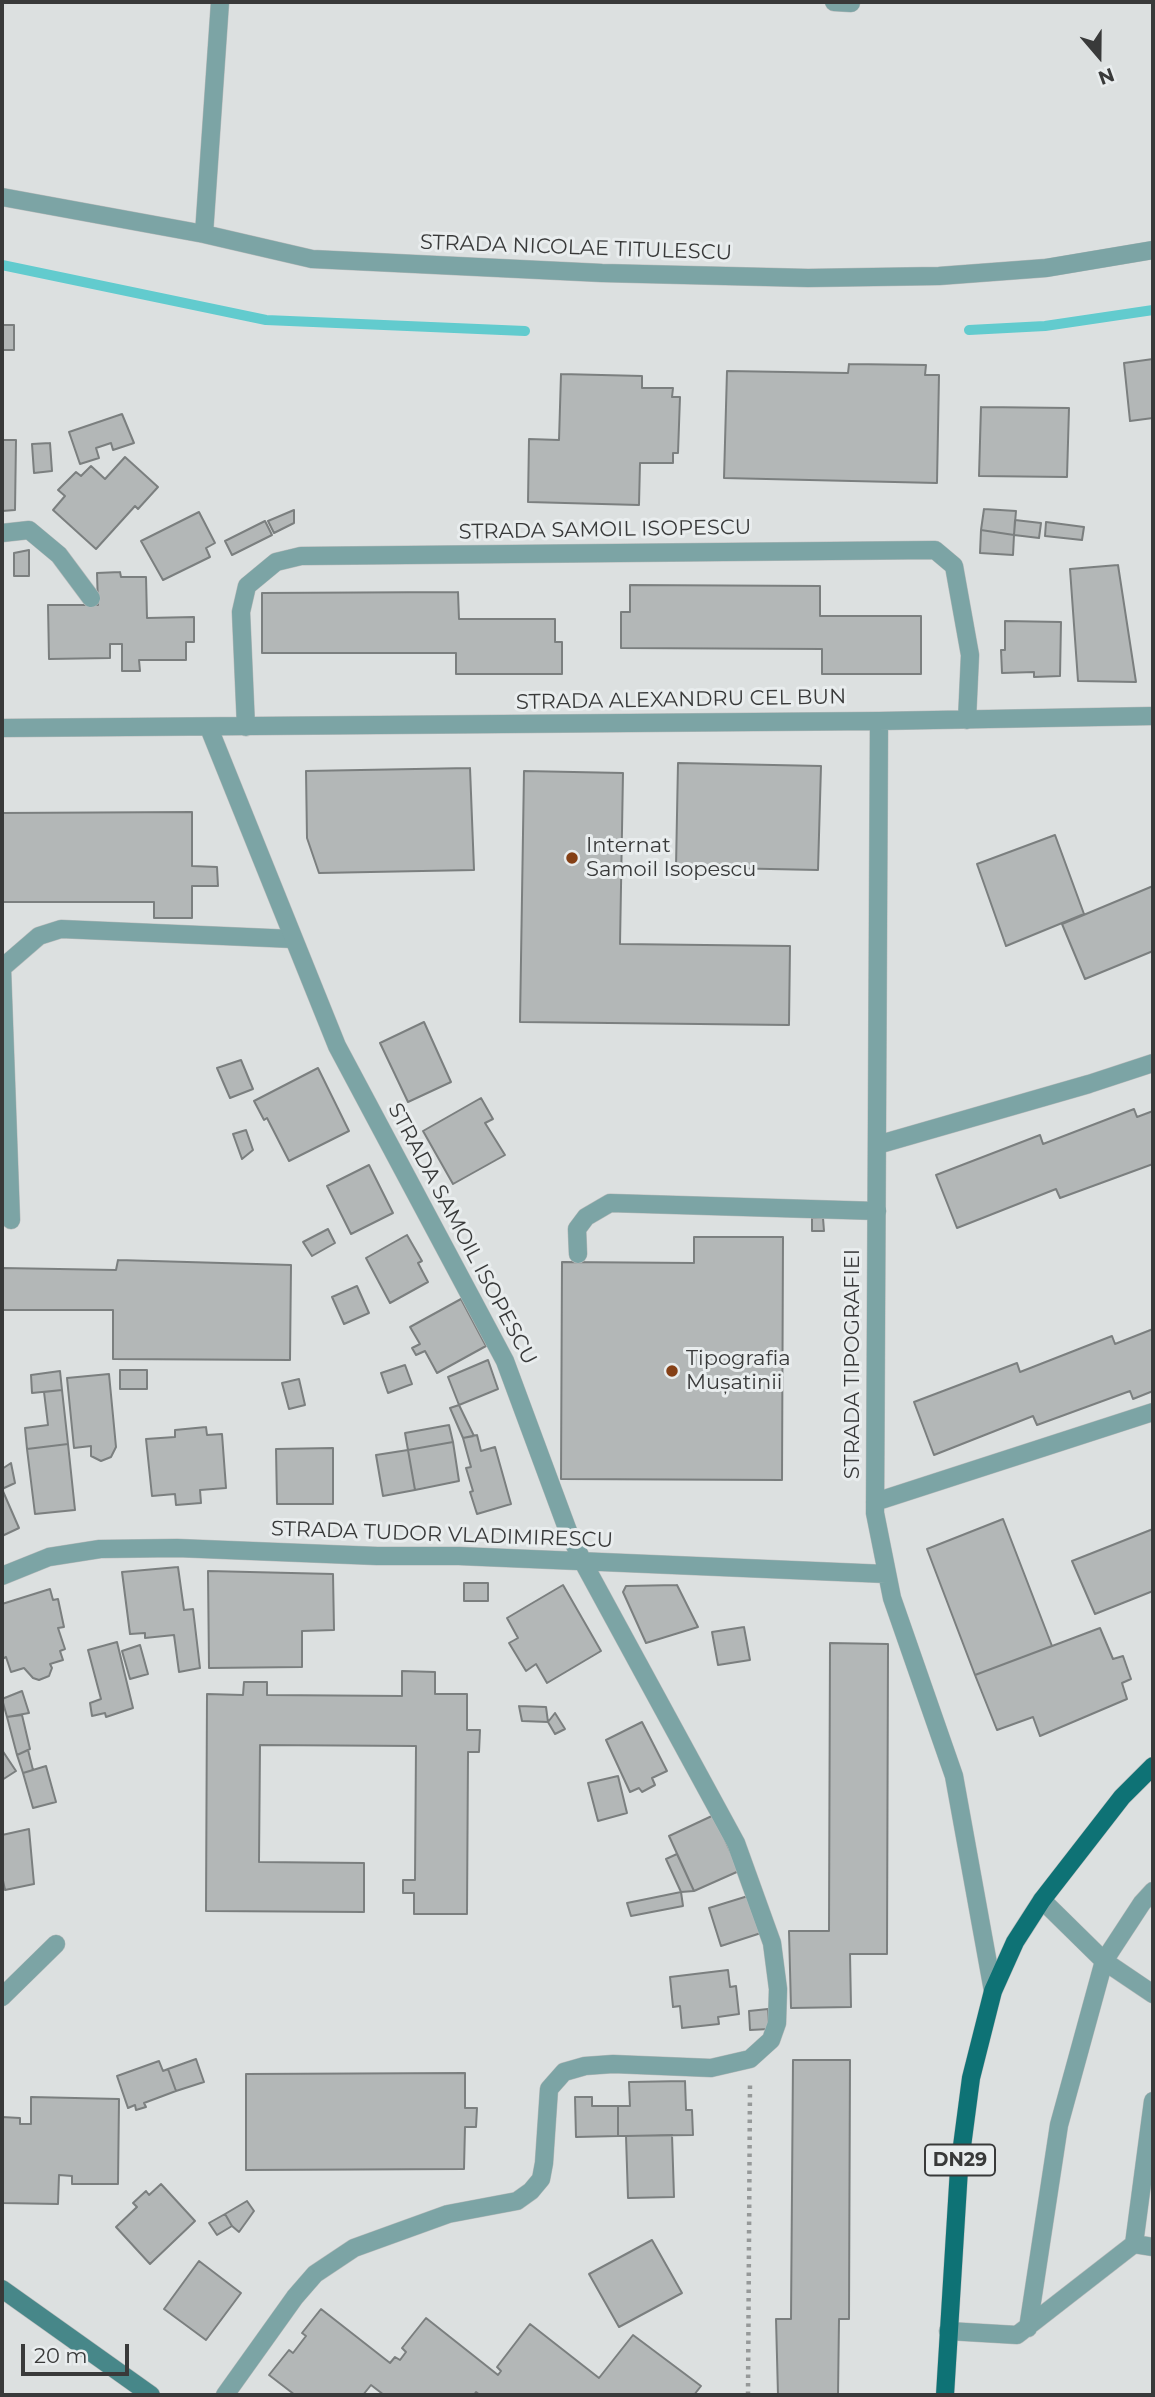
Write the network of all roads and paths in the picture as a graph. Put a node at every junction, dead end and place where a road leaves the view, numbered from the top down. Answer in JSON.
{"nodes":[{"id":1,"x":220,"y":2,"type":"edge"},
{"id":2,"x":2,"y":197,"type":"edge"},
{"id":3,"x":204,"y":234,"type":"junction"},
{"id":4,"x":1153,"y":250,"type":"edge"},
{"id":5,"x":2,"y":533,"type":"edge"},
{"id":6,"x":91,"y":598,"type":"dead end"},
{"id":7,"x":1153,"y":716,"type":"edge"},
{"id":8,"x":967,"y":720,"type":"junction"},
{"id":9,"x":879,"y":721,"type":"junction"},
{"id":10,"x":246,"y":727,"type":"junction"},
{"id":11,"x":2,"y":728,"type":"edge"},
{"id":12,"x":209,"y":728,"type":"junction"},
{"id":13,"x":293,"y":939,"type":"junction"},
{"id":14,"x":1153,"y":1063,"type":"edge"},
{"id":15,"x":877,"y":1145,"type":"junction"},
{"id":16,"x":877,"y":1212,"type":"junction"},
{"id":17,"x":11,"y":1220,"type":"dead end"},
{"id":18,"x":578,"y":1254,"type":"dead end"},
{"id":19,"x":1153,"y":1412,"type":"edge"},
{"id":20,"x":875,"y":1502,"type":"junction"},
{"id":21,"x":583,"y":1562,"type":"junction"},
{"id":22,"x":886,"y":1574,"type":"junction"},
{"id":23,"x":2,"y":1576,"type":"edge"},
{"id":24,"x":1153,"y":1766,"type":"edge"},
{"id":25,"x":1153,"y":1891,"type":"edge"},
{"id":26,"x":1042,"y":1900,"type":"junction"},
{"id":27,"x":56,"y":1944,"type":"dead end"},
{"id":28,"x":1104,"y":1961,"type":"junction"},
{"id":29,"x":993,"y":1991,"type":"junction"},
{"id":30,"x":1153,"y":1994,"type":"edge"},
{"id":31,"x":2,"y":1997,"type":"edge"},
{"id":32,"x":750,"y":2059,"type":"junction"},
{"id":33,"x":1153,"y":2101,"type":"edge"},
{"id":34,"x":1133,"y":2244,"type":"junction"},
{"id":35,"x":1153,"y":2247,"type":"edge"},
{"id":36,"x":2,"y":2289,"type":"edge"},
{"id":37,"x":1028,"y":2328,"type":"junction"},
{"id":38,"x":948,"y":2331,"type":"junction"},
{"id":39,"x":151,"y":2395,"type":"edge"},
{"id":40,"x":225,"y":2395,"type":"edge"},
{"id":41,"x":748,"y":2395,"type":"edge"},
{"id":42,"x":945,"y":2395,"type":"edge"}],
"edges":[{"from":1,"to":3,"type":"street"},
{"from":2,"to":3,"type":"street","name":"STRADA NICOLAE TITULESCU"},
{"from":3,"to":4,"type":"street","name":"STRADA NICOLAE TITULESCU"},
{"from":5,"to":6,"type":"street"},
{"from":7,"to":8,"type":"street","name":"STRADA ALEXANDRU CEL BUN"},
{"from":8,"to":9,"type":"street","name":"STRADA ALEXANDRU CEL BUN"},
{"from":8,"to":10,"type":"street","name":"STRADA SAMOIL ISOPESCU"},
{"from":9,"to":10,"type":"street","name":"STRADA ALEXANDRU CEL BUN"},
{"from":9,"to":15,"type":"street","name":"STRADA TIPOGRAFIEI"},
{"from":10,"to":12,"type":"street","name":"STRADA ALEXANDRU CEL BUN"},
{"from":11,"to":12,"type":"street"},
{"from":12,"to":13,"type":"street","name":"STRADA SAMOIL ISOPESCU"},
{"from":13,"to":17,"type":"street"},
{"from":13,"to":21,"type":"street","name":"STRADA SAMOIL ISOPESCU"},
{"from":14,"to":15,"type":"street"},
{"from":15,"to":16,"type":"street","name":"STRADA TIPOGRAFIEI"},
{"from":16,"to":18,"type":"street"},
{"from":16,"to":20,"type":"street","name":"STRADA TIPOGRAFIEI"},
{"from":19,"to":20,"type":"street"},
{"from":20,"to":22,"type":"street","name":"STRADA TIPOGRAFIEI"},
{"from":21,"to":22,"type":"street","name":"STRADA TUDOR VLADIMIRESCU"},
{"from":21,"to":23,"type":"street","name":"STRADA TUDOR VLADIMIRESCU"},
{"from":21,"to":32,"type":"street","name":"STRADA SAMOIL ISOPESCU"},
{"from":22,"to":29,"type":"street","name":"STRADA TIPOGRAFIEI"},
{"from":24,"to":26,"type":"main road","number":"DN29"},
{"from":25,"to":28,"type":"street"},
{"from":26,"to":28,"type":"street"},
{"from":26,"to":29,"type":"main road","number":"DN29"},
{"from":27,"to":31,"type":"street"},
{"from":28,"to":30,"type":"street"},
{"from":28,"to":37,"type":"street"},
{"from":29,"to":38,"type":"main road","number":"DN29"},
{"from":32,"to":40,"type":"street"},
{"from":32,"to":41,"type":"path"},
{"from":33,"to":34,"type":"street"},
{"from":34,"to":35,"type":"street"},
{"from":34,"to":37,"type":"street"},
{"from":36,"to":39,"type":"main road"},
{"from":37,"to":38,"type":"street"},
{"from":38,"to":42,"type":"main road","number":"DN29"}]}
